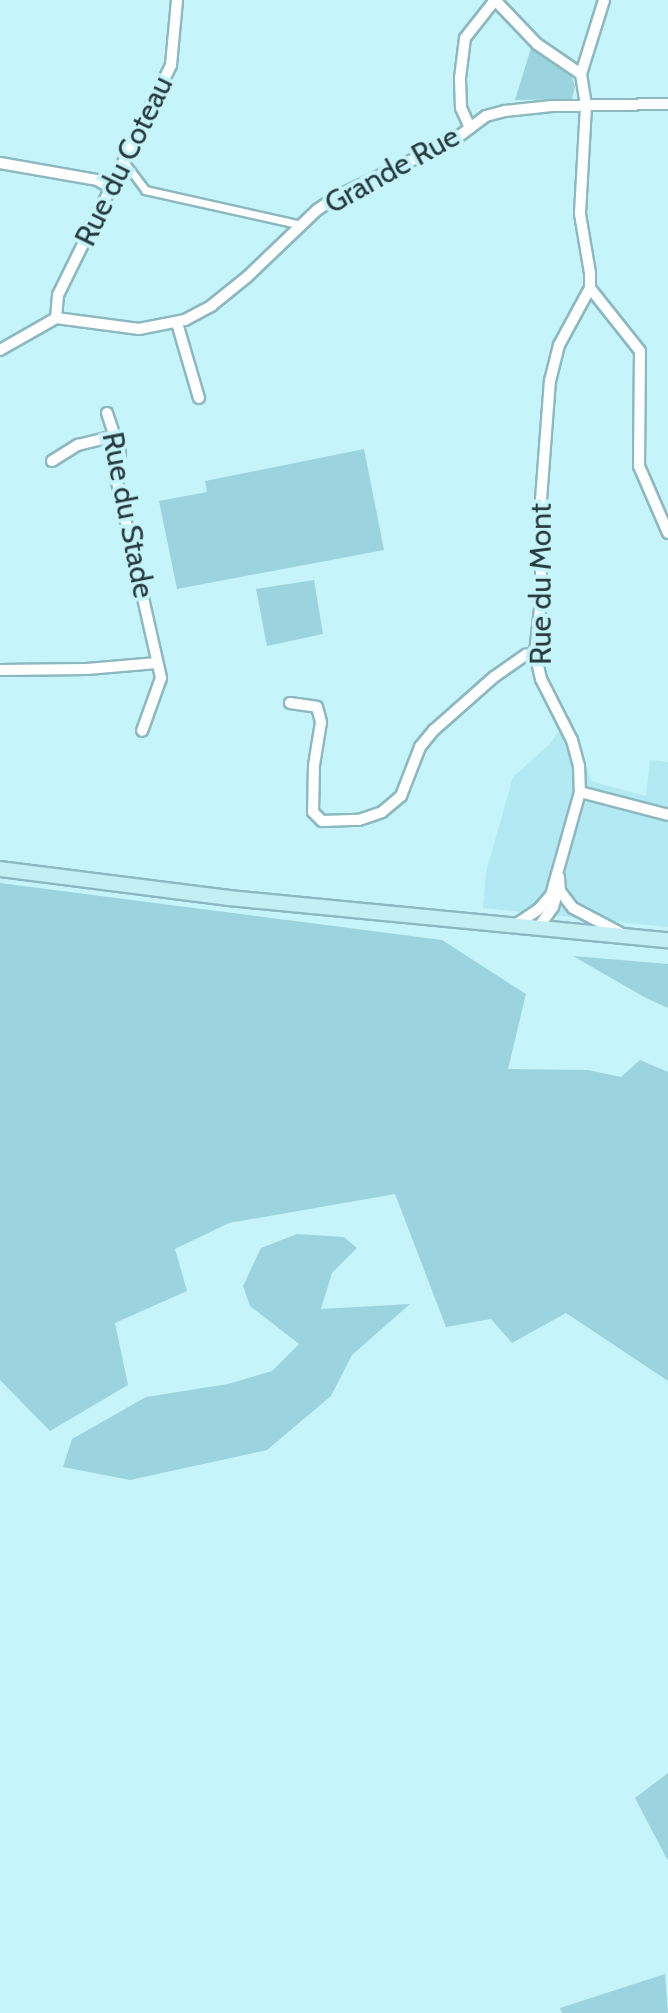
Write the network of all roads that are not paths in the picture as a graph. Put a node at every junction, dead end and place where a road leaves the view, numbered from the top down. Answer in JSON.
{"nodes":[{"id":1,"x":177,"y":0,"type":"edge"},
{"id":2,"x":495,"y":0,"type":"edge"},
{"id":3,"x":604,"y":0,"type":"edge"},
{"id":4,"x":581,"y":74,"type":"junction"},
{"id":5,"x":668,"y":104,"type":"edge"},
{"id":6,"x":586,"y":106,"type":"junction"},
{"id":7,"x":470,"y":128,"type":"junction"},
{"id":8,"x":0,"y":163,"type":"edge"},
{"id":9,"x":125,"y":163,"type":"junction"},
{"id":10,"x":111,"y":188,"type":"junction"},
{"id":11,"x":301,"y":225,"type":"junction"},
{"id":12,"x":590,"y":288,"type":"junction"},
{"id":13,"x":56,"y":318,"type":"junction"},
{"id":14,"x":177,"y":323,"type":"junction"},
{"id":15,"x":0,"y":350,"type":"edge"},
{"id":16,"x":199,"y":398,"type":"dead end"},
{"id":17,"x":107,"y":413,"type":"dead end"},
{"id":18,"x":115,"y":436,"type":"junction"},
{"id":19,"x":52,"y":461,"type":"dead end"},
{"id":20,"x":668,"y":533,"type":"edge"},
{"id":21,"x":535,"y":653,"type":"junction"},
{"id":22,"x":157,"y":663,"type":"junction"},
{"id":23,"x":0,"y":670,"type":"edge"},
{"id":24,"x":290,"y":703,"type":"dead end"},
{"id":25,"x":142,"y":731,"type":"dead end"},
{"id":26,"x":580,"y":792,"type":"junction"},
{"id":27,"x":668,"y":815,"type":"edge"},
{"id":28,"x":0,"y":869,"type":"edge"},
{"id":29,"x":558,"y":880,"type":"junction"},
{"id":30,"x":518,"y":923,"type":"junction"},
{"id":31,"x":540,"y":925,"type":"junction"},
{"id":32,"x":625,"y":935,"type":"junction"},
{"id":33,"x":668,"y":940,"type":"edge"}],
"edges":[{"from":1,"to":9,"type":"street","name":"Rue du Coteau"},
{"from":2,"to":4,"type":"street"},
{"from":2,"to":7,"type":"street"},
{"from":3,"to":4,"type":"street"},
{"from":4,"to":6,"type":"street"},
{"from":5,"to":6,"type":"street","name":"Grande Rue"},
{"from":6,"to":7,"type":"street","name":"Grande Rue"},
{"from":6,"to":12,"type":"street"},
{"from":7,"to":11,"type":"street","name":"Grande Rue"},
{"from":8,"to":10,"type":"street"},
{"from":9,"to":10,"type":"street","name":"Rue du Coteau"},
{"from":9,"to":11,"type":"street"},
{"from":10,"to":13,"type":"street","name":"Rue du Coteau"},
{"from":11,"to":14,"type":"street","name":"Grande Rue"},
{"from":12,"to":20,"type":"street"},
{"from":12,"to":21,"type":"street","name":"Rue du Mont"},
{"from":13,"to":14,"type":"street","name":"Grande Rue"},
{"from":13,"to":15,"type":"street"},
{"from":14,"to":16,"type":"street"},
{"from":17,"to":18,"type":"street","name":"Rue du Stade"},
{"from":18,"to":19,"type":"street"},
{"from":18,"to":22,"type":"street","name":"Rue du Stade"},
{"from":21,"to":24,"type":"street"},
{"from":21,"to":26,"type":"street","name":"Rue du Mont"},
{"from":22,"to":23,"type":"street"},
{"from":22,"to":25,"type":"street","name":"Rue du Stade"},
{"from":26,"to":27,"type":"street"},
{"from":26,"to":29,"type":"street","name":"Rue du Mont"},
{"from":28,"to":30,"type":"main road"},
{"from":29,"to":30,"type":"street"},
{"from":29,"to":31,"type":"street"},
{"from":29,"to":32,"type":"street"},
{"from":30,"to":31,"type":"main road"},
{"from":31,"to":32,"type":"main road"},
{"from":32,"to":33,"type":"main road"}]}
